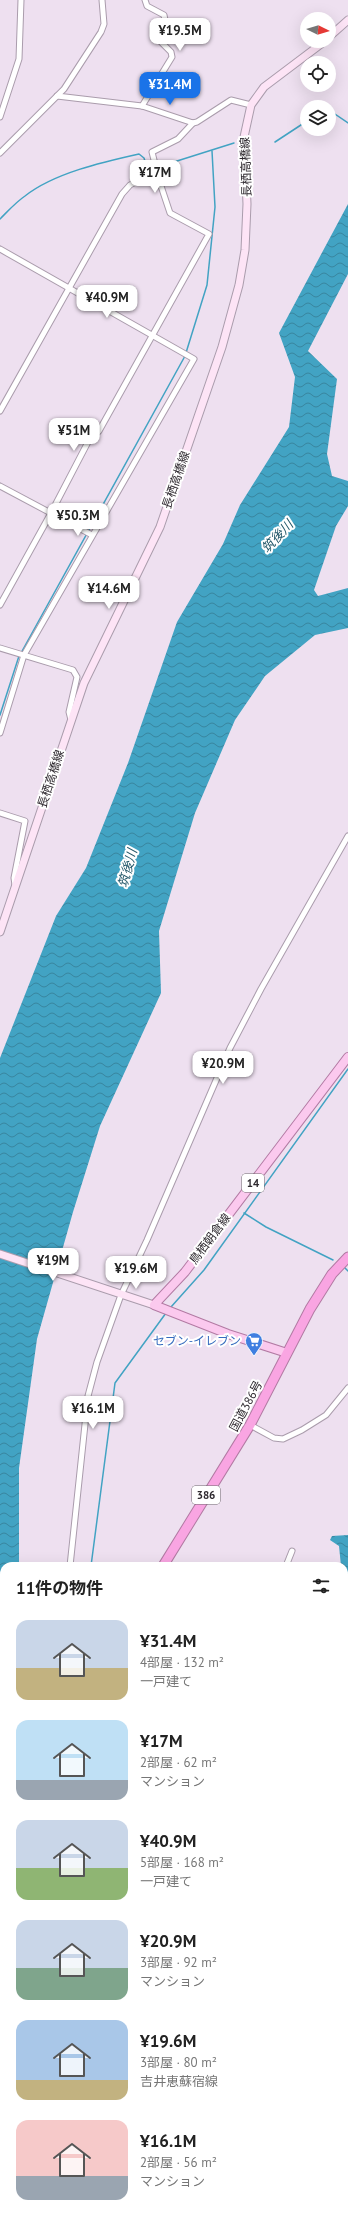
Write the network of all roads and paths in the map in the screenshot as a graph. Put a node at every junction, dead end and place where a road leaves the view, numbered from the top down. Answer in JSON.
{"nodes":[{"id":1,"x":21,"y":0,"type":"edge"},
{"id":2,"x":102,"y":0,"type":"edge"},
{"id":3,"x":144,"y":0,"type":"edge"},
{"id":4,"x":348,"y":20,"type":"edge"},
{"id":5,"x":336,"y":31,"type":"edge"},
{"id":6,"x":316,"y":48,"type":"edge"},
{"id":7,"x":57,"y":96,"type":"junction"},
{"id":8,"x":252,"y":105,"type":"junction"},
{"id":9,"x":142,"y":106,"type":"junction"},
{"id":10,"x":0,"y":117,"type":"edge"},
{"id":11,"x":193,"y":122,"type":"junction"},
{"id":12,"x":0,"y":152,"type":"edge"},
{"id":13,"x":157,"y":171,"type":"junction"},
{"id":14,"x":0,"y":249,"type":"edge"},
{"id":15,"x":70,"y":288,"type":"junction"},
{"id":16,"x":153,"y":334,"type":"junction"},
{"id":17,"x":0,"y":411,"type":"edge"},
{"id":18,"x":0,"y":486,"type":"edge"},
{"id":19,"x":52,"y":514,"type":"junction"},
{"id":20,"x":92,"y":535,"type":"junction"},
{"id":21,"x":0,"y":605,"type":"edge"},
{"id":22,"x":0,"y":648,"type":"edge"},
{"id":23,"x":24,"y":655,"type":"junction"},
{"id":24,"x":71,"y":720,"type":"junction"},
{"id":25,"x":0,"y":733,"type":"edge"},
{"id":26,"x":0,"y":813,"type":"edge"},
{"id":27,"x":348,"y":836,"type":"edge"},
{"id":28,"x":15,"y":888,"type":"junction"},
{"id":29,"x":0,"y":932,"type":"edge"},
{"id":30,"x":348,"y":1057,"type":"edge"},
{"id":31,"x":0,"y":1254,"type":"edge"},
{"id":32,"x":348,"y":1257,"type":"edge"},
{"id":33,"x":120,"y":1295,"type":"junction"},
{"id":34,"x":154,"y":1305,"type":"junction"},
{"id":35,"x":287,"y":1353,"type":"junction"},
{"id":36,"x":348,"y":1388,"type":"edge"},
{"id":37,"x":250,"y":1425,"type":"junction"},
{"id":38,"x":292,"y":1551,"type":"dead end"},
{"id":39,"x":70,"y":1562,"type":"edge"},
{"id":40,"x":165,"y":1562,"type":"edge"},
{"id":41,"x":288,"y":1562,"type":"edge"}],
"edges":[{"from":1,"to":10,"type":"street"},
{"from":2,"to":7,"type":"street"},
{"from":3,"to":9,"type":"street"},
{"from":4,"to":5,"type":"main road"},
{"from":6,"to":8,"type":"main road","name":"長栖高橋線"},
{"from":7,"to":9,"type":"street"},
{"from":7,"to":12,"type":"street"},
{"from":8,"to":11,"type":"street"},
{"from":8,"to":24,"type":"main road","name":"長栖高橋線"},
{"from":9,"to":11,"type":"street"},
{"from":11,"to":13,"type":"street"},
{"from":13,"to":15,"type":"street"},
{"from":13,"to":16,"type":"street"},
{"from":14,"to":15,"type":"street"},
{"from":15,"to":16,"type":"street"},
{"from":15,"to":17,"type":"street"},
{"from":16,"to":19,"type":"street"},
{"from":16,"to":20,"type":"street"},
{"from":18,"to":19,"type":"street"},
{"from":19,"to":20,"type":"street"},
{"from":19,"to":21,"type":"street"},
{"from":20,"to":23,"type":"street"},
{"from":22,"to":23,"type":"street"},
{"from":23,"to":24,"type":"street"},
{"from":23,"to":25,"type":"street"},
{"from":24,"to":28,"type":"main road","name":"長栖高橋線"},
{"from":26,"to":28,"type":"street"},
{"from":27,"to":33,"type":"street"},
{"from":28,"to":29,"type":"main road","name":"長栖高橋線"},
{"from":30,"to":34,"type":"main road","name":"鳥栖朝倉線","number":"14"},
{"from":31,"to":33,"type":"main road"},
{"from":32,"to":35,"type":"highway","name":"国道386号","number":"386"},
{"from":33,"to":34,"type":"main road"},
{"from":33,"to":39,"type":"street"},
{"from":34,"to":35,"type":"main road"},
{"from":35,"to":37,"type":"highway","name":"国道386号","number":"386"},
{"from":36,"to":37,"type":"street"},
{"from":37,"to":40,"type":"highway","name":"国道386号","number":"386"},
{"from":38,"to":41,"type":"street"}]}
